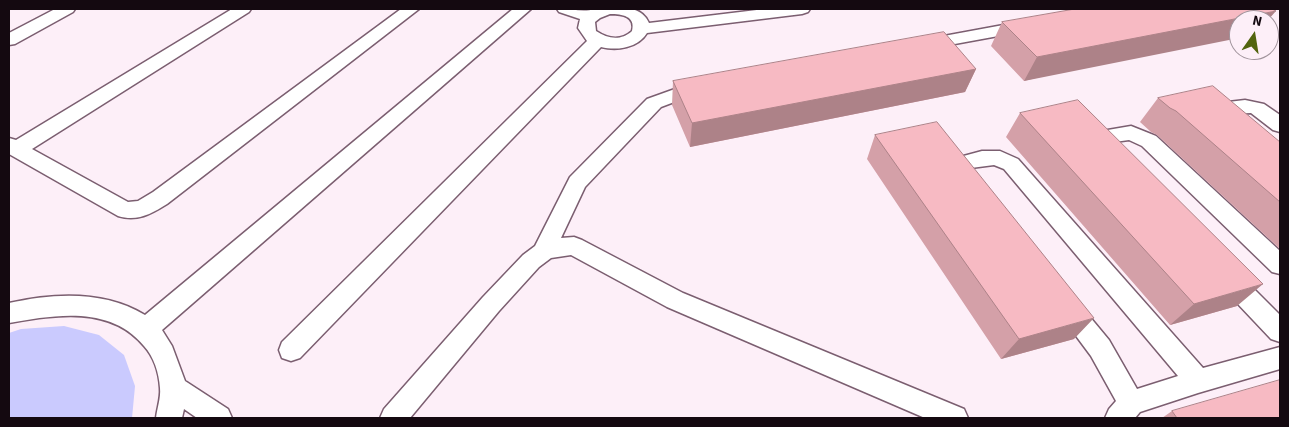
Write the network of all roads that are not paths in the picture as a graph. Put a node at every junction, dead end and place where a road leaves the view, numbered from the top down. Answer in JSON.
{"nodes":[{"id":1,"x":67,"y":9,"type":"edge"},
{"id":2,"x":243,"y":9,"type":"edge"},
{"id":3,"x":411,"y":9,"type":"edge"},
{"id":4,"x":523,"y":9,"type":"edge"},
{"id":5,"x":565,"y":9,"type":"edge"},
{"id":6,"x":802,"y":9,"type":"edge"},
{"id":7,"x":631,"y":10,"type":"edge"},
{"id":8,"x":590,"y":17,"type":"junction"},
{"id":9,"x":1044,"y":23,"type":"edge"},
{"id":10,"x":642,"y":29,"type":"junction"},
{"id":11,"x":9,"y":40,"type":"edge"},
{"id":12,"x":597,"y":41,"type":"junction"},
{"id":13,"x":908,"y":48,"type":"edge"},
{"id":14,"x":714,"y":83,"type":"edge"},
{"id":15,"x":1280,"y":124,"type":"edge"},
{"id":16,"x":1236,"y":133,"type":"edge"},
{"id":17,"x":13,"y":147,"type":"edge"},
{"id":18,"x":1112,"y":161,"type":"edge"},
{"id":19,"x":980,"y":195,"type":"edge"},
{"id":20,"x":543,"y":252,"type":"junction"},
{"id":21,"x":1210,"y":260,"type":"edge"},
{"id":22,"x":1280,"y":265,"type":"edge"},
{"id":23,"x":1052,"y":287,"type":"edge"},
{"id":24,"x":9,"y":313,"type":"edge"},
{"id":25,"x":146,"y":329,"type":"junction"},
{"id":26,"x":1280,"y":331,"type":"edge"},
{"id":27,"x":290,"y":350,"type":"dead end"},
{"id":28,"x":1280,"y":358,"type":"edge"},
{"id":29,"x":1198,"y":382,"type":"junction"},
{"id":30,"x":173,"y":388,"type":"junction"},
{"id":31,"x":1125,"y":411,"type":"edge"},
{"id":32,"x":169,"y":418,"type":"edge"},
{"id":33,"x":219,"y":418,"type":"edge"},
{"id":34,"x":393,"y":418,"type":"edge"},
{"id":35,"x":955,"y":418,"type":"edge"}],
"edges":[{"from":1,"to":11,"type":"street"},
{"from":2,"to":17,"type":"street"},
{"from":3,"to":17,"type":"street"},
{"from":4,"to":25,"type":"street"},
{"from":5,"to":8,"type":"street"},
{"from":6,"to":10,"type":"street"},
{"from":7,"to":8,"type":"street"},
{"from":7,"to":10,"type":"street"},
{"from":8,"to":12,"type":"street"},
{"from":9,"to":13,"type":"street"},
{"from":10,"to":12,"type":"street"},
{"from":12,"to":27,"type":"street"},
{"from":14,"to":20,"type":"street"},
{"from":15,"to":16,"type":"street"},
{"from":18,"to":22,"type":"street"},
{"from":19,"to":29,"type":"street"},
{"from":20,"to":34,"type":"street"},
{"from":20,"to":35,"type":"street"},
{"from":21,"to":26,"type":"street"},
{"from":23,"to":31,"type":"street"},
{"from":24,"to":25,"type":"street"},
{"from":25,"to":30,"type":"street"},
{"from":28,"to":29,"type":"street"},
{"from":29,"to":31,"type":"street"},
{"from":30,"to":32,"type":"street"},
{"from":30,"to":33,"type":"street"}]}
